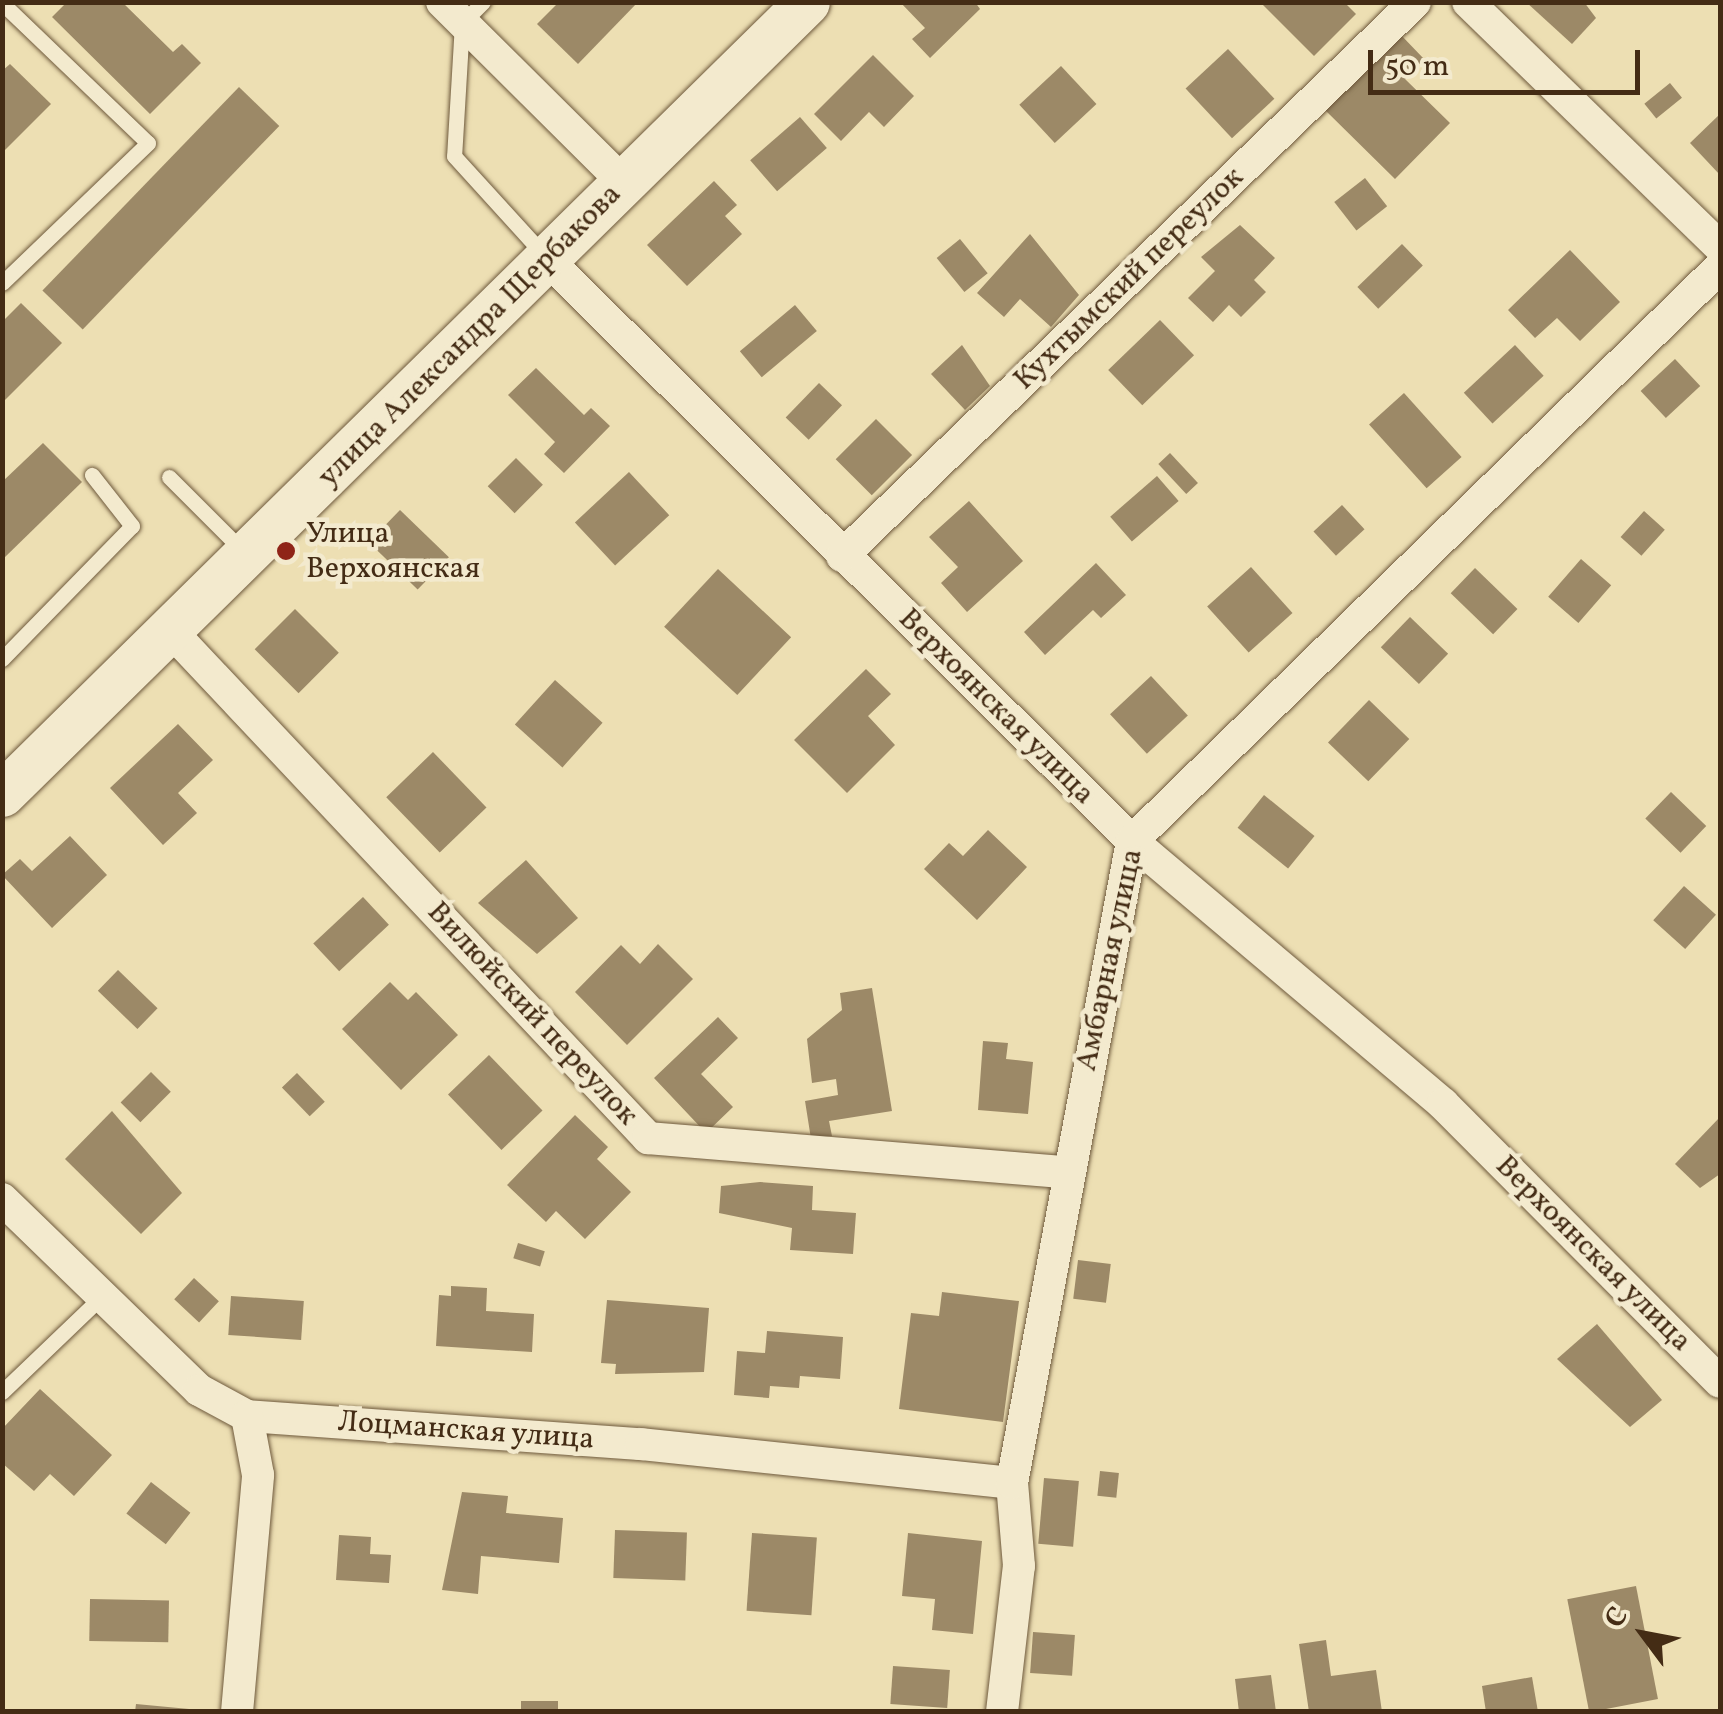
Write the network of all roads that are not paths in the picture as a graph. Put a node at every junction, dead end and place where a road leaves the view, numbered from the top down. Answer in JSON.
{"nodes":[{"id":1,"x":807,"y":2,"type":"edge"},
{"id":2,"x":1416,"y":2,"type":"edge"},
{"id":3,"x":1468,"y":2,"type":"edge"},
{"id":4,"x":2,"y":3,"type":"edge"},
{"id":5,"x":462,"y":9,"type":"edge"},
{"id":6,"x":625,"y":184,"type":"junction"},
{"id":7,"x":1720,"y":248,"type":"edge"},
{"id":8,"x":550,"y":262,"type":"junction"},
{"id":9,"x":1720,"y":267,"type":"edge"},
{"id":10,"x":2,"y":284,"type":"edge"},
{"id":11,"x":92,"y":475,"type":"dead end"},
{"id":12,"x":169,"y":477,"type":"dead end"},
{"id":13,"x":248,"y":556,"type":"junction"},
{"id":14,"x":842,"y":556,"type":"junction"},
{"id":15,"x":170,"y":630,"type":"junction"},
{"id":16,"x":2,"y":658,"type":"edge"},
{"id":17,"x":2,"y":794,"type":"edge"},
{"id":18,"x":1132,"y":841,"type":"junction"},
{"id":19,"x":1065,"y":1172,"type":"junction"},
{"id":20,"x":2,"y":1198,"type":"edge"},
{"id":21,"x":102,"y":1296,"type":"junction"},
{"id":22,"x":1720,"y":1382,"type":"edge"},
{"id":23,"x":2,"y":1392,"type":"edge"},
{"id":24,"x":248,"y":1416,"type":"junction"},
{"id":25,"x":1012,"y":1483,"type":"junction"},
{"id":26,"x":237,"y":1712,"type":"edge"},
{"id":27,"x":1002,"y":1712,"type":"edge"}],
"edges":[{"from":1,"to":6,"type":"street","name":"улица Александра Щербакова"},
{"from":2,"to":14,"type":"street","name":"Кухтымский переулок"},
{"from":3,"to":7,"type":"street"},
{"from":4,"to":10,"type":"lane"},
{"from":5,"to":6,"type":"street"},
{"from":5,"to":8,"type":"lane"},
{"from":6,"to":8,"type":"street","name":"улица Александра Щербакова"},
{"from":8,"to":13,"type":"street","name":"улица Александра Щербакова"},
{"from":8,"to":14,"type":"street","name":"Верхоянская улица"},
{"from":9,"to":18,"type":"street","name":"Амбарная улица"},
{"from":11,"to":16,"type":"lane"},
{"from":12,"to":13,"type":"lane"},
{"from":13,"to":15,"type":"street","name":"улица Александра Щербакова"},
{"from":14,"to":18,"type":"street","name":"Верхоянская улица"},
{"from":15,"to":17,"type":"street","name":"улица Александра Щербакова"},
{"from":15,"to":19,"type":"street","name":"Вилюйский переулок"},
{"from":18,"to":19,"type":"street","name":"Амбарная улица"},
{"from":18,"to":22,"type":"street","name":"Верхоянская улица"},
{"from":19,"to":25,"type":"street","name":"Амбарная улица"},
{"from":20,"to":21,"type":"street","name":"Лоцманская улица"},
{"from":21,"to":23,"type":"lane"},
{"from":21,"to":24,"type":"street","name":"Лоцманская улица"},
{"from":24,"to":25,"type":"street","name":"Лоцманская улица"},
{"from":24,"to":26,"type":"street"},
{"from":25,"to":27,"type":"street","name":"Амбарная улица"}]}
